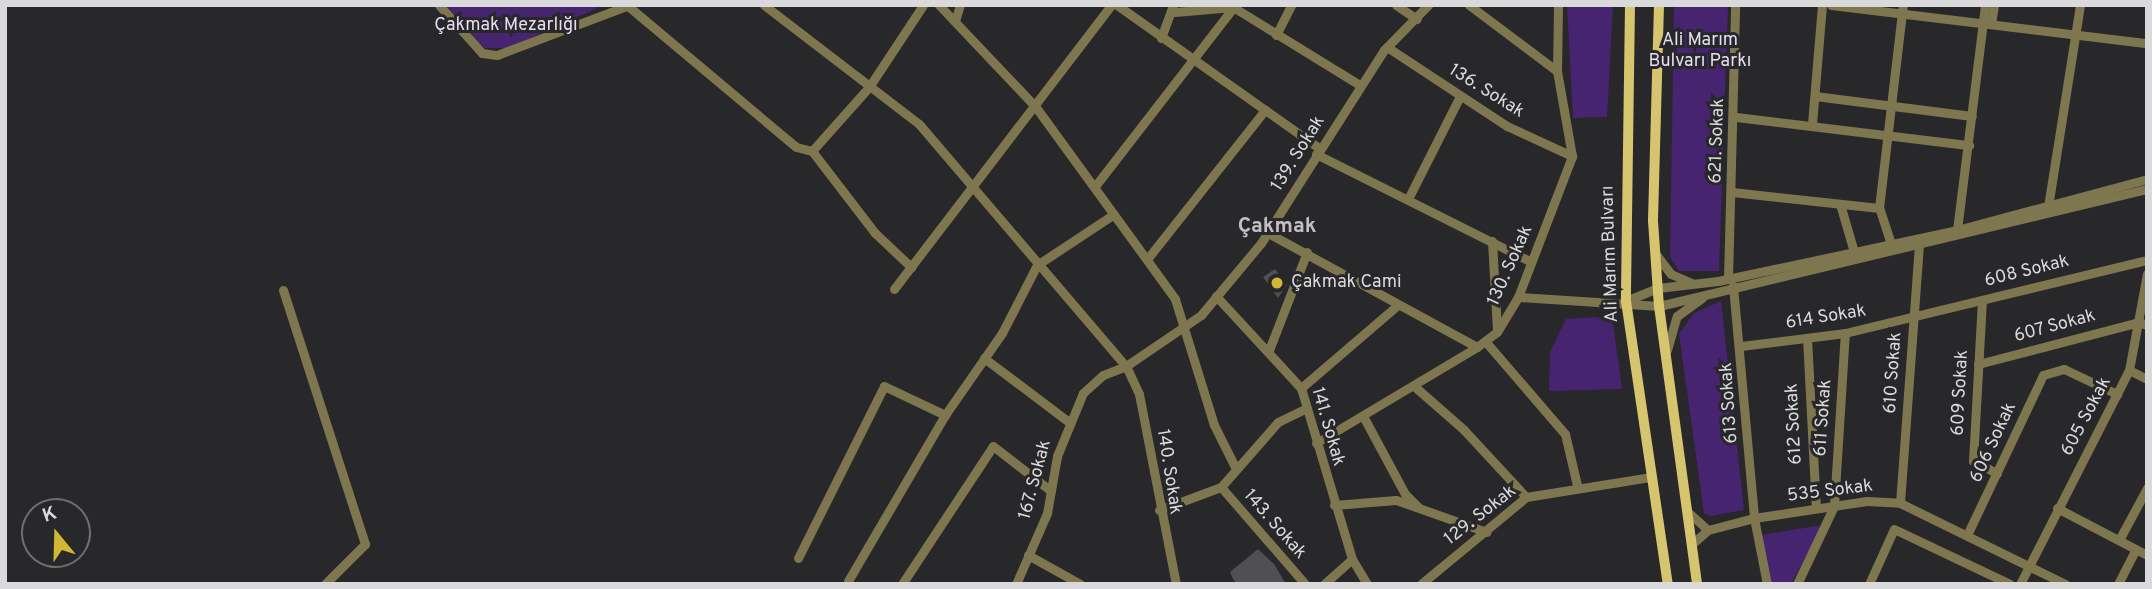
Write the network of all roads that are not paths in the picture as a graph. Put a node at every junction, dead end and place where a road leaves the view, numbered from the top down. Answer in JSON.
{"nodes":[{"id":1,"x":439,"y":5,"type":"edge"},
{"id":2,"x":629,"y":5,"type":"edge"},
{"id":3,"x":764,"y":5,"type":"edge"},
{"id":4,"x":923,"y":5,"type":"edge"},
{"id":5,"x":939,"y":5,"type":"edge"},
{"id":6,"x":960,"y":5,"type":"edge"},
{"id":7,"x":1111,"y":5,"type":"edge"},
{"id":8,"x":1117,"y":5,"type":"edge"},
{"id":9,"x":1291,"y":5,"type":"edge"},
{"id":10,"x":1396,"y":5,"type":"edge"},
{"id":11,"x":1428,"y":5,"type":"edge"},
{"id":12,"x":1469,"y":5,"type":"edge"},
{"id":13,"x":1558,"y":5,"type":"edge"},
{"id":14,"x":1630,"y":5,"type":"edge"},
{"id":15,"x":1658,"y":5,"type":"edge"},
{"id":16,"x":1735,"y":5,"type":"edge"},
{"id":17,"x":1822,"y":5,"type":"edge"},
{"id":18,"x":1832,"y":5,"type":"edge"},
{"id":19,"x":1985,"y":5,"type":"edge"},
{"id":20,"x":1994,"y":5,"type":"edge"},
{"id":21,"x":2080,"y":5,"type":"edge"},
{"id":22,"x":1234,"y":6,"type":"edge"},
{"id":23,"x":1174,"y":9,"type":"edge"},
{"id":24,"x":1902,"y":10,"type":"edge"},
{"id":25,"x":1417,"y":19,"type":"junction"},
{"id":26,"x":955,"y":20,"type":"junction"},
{"id":27,"x":1987,"y":24,"type":"junction"},
{"id":28,"x":1276,"y":35,"type":"junction"},
{"id":29,"x":2076,"y":35,"type":"junction"},
{"id":30,"x":1161,"y":38,"type":"junction"},
{"id":31,"x":2147,"y":43,"type":"edge"},
{"id":32,"x":1387,"y":47,"type":"junction"},
{"id":33,"x":1189,"y":59,"type":"junction"},
{"id":34,"x":1558,"y":71,"type":"junction"},
{"id":35,"x":1360,"y":85,"type":"junction"},
{"id":36,"x":869,"y":87,"type":"junction"},
{"id":37,"x":1460,"y":96,"type":"junction"},
{"id":38,"x":1815,"y":96,"type":"junction"},
{"id":39,"x":1892,"y":104,"type":"junction"},
{"id":40,"x":1035,"y":106,"type":"junction"},
{"id":41,"x":1265,"y":110,"type":"junction"},
{"id":42,"x":1972,"y":116,"type":"junction"},
{"id":43,"x":1736,"y":117,"type":"junction"},
{"id":44,"x":1812,"y":124,"type":"junction"},
{"id":45,"x":1888,"y":135,"type":"junction"},
{"id":46,"x":1969,"y":145,"type":"junction"},
{"id":47,"x":812,"y":151,"type":"junction"},
{"id":48,"x":1317,"y":151,"type":"junction"},
{"id":49,"x":1572,"y":156,"type":"junction"},
{"id":50,"x":2147,"y":179,"type":"edge"},
{"id":51,"x":1096,"y":185,"type":"junction"},
{"id":52,"x":975,"y":186,"type":"junction"},
{"id":53,"x":2147,"y":189,"type":"edge"},
{"id":54,"x":1732,"y":192,"type":"junction"},
{"id":55,"x":1408,"y":199,"type":"junction"},
{"id":56,"x":1840,"y":204,"type":"junction"},
{"id":57,"x":2048,"y":206,"type":"junction"},
{"id":58,"x":1879,"y":208,"type":"junction"},
{"id":59,"x":1114,"y":214,"type":"junction"},
{"id":60,"x":1957,"y":230,"type":"junction"},
{"id":61,"x":1268,"y":233,"type":"junction"},
{"id":62,"x":1492,"y":241,"type":"junction"},
{"id":63,"x":1891,"y":244,"type":"junction"},
{"id":64,"x":1919,"y":246,"type":"junction"},
{"id":65,"x":1307,"y":252,"type":"junction"},
{"id":66,"x":1854,"y":252,"type":"junction"},
{"id":67,"x":1655,"y":253,"type":"junction"},
{"id":68,"x":1148,"y":258,"type":"junction"},
{"id":69,"x":2147,"y":260,"type":"edge"},
{"id":70,"x":1530,"y":261,"type":"junction"},
{"id":71,"x":1037,"y":265,"type":"junction"},
{"id":72,"x":911,"y":267,"type":"junction"},
{"id":73,"x":2147,"y":274,"type":"edge"},
{"id":74,"x":1731,"y":282,"type":"junction"},
{"id":75,"x":1703,"y":284,"type":"junction"},
{"id":76,"x":1658,"y":288,"type":"junction"},
{"id":77,"x":894,"y":289,"type":"dead end"},
{"id":78,"x":283,"y":290,"type":"dead end"},
{"id":79,"x":1712,"y":292,"type":"junction"},
{"id":80,"x":1216,"y":296,"type":"junction"},
{"id":81,"x":1518,"y":297,"type":"junction"},
{"id":82,"x":1626,"y":300,"type":"junction"},
{"id":83,"x":1982,"y":300,"type":"junction"},
{"id":84,"x":1398,"y":305,"type":"junction"},
{"id":85,"x":1659,"y":306,"type":"junction"},
{"id":86,"x":1914,"y":317,"type":"junction"},
{"id":87,"x":2143,"y":323,"type":"edge"},
{"id":88,"x":1187,"y":325,"type":"junction"},
{"id":89,"x":1497,"y":332,"type":"junction"},
{"id":90,"x":1845,"y":332,"type":"junction"},
{"id":91,"x":1807,"y":338,"type":"junction"},
{"id":92,"x":1485,"y":341,"type":"junction"},
{"id":93,"x":1741,"y":346,"type":"junction"},
{"id":94,"x":1476,"y":347,"type":"junction"},
{"id":95,"x":1269,"y":350,"type":"junction"},
{"id":96,"x":1667,"y":352,"type":"junction"},
{"id":97,"x":984,"y":358,"type":"junction"},
{"id":98,"x":1978,"y":364,"type":"junction"},
{"id":99,"x":1126,"y":366,"type":"junction"},
{"id":100,"x":2129,"y":370,"type":"junction"},
{"id":101,"x":2147,"y":379,"type":"edge"},
{"id":102,"x":1414,"y":386,"type":"junction"},
{"id":103,"x":1301,"y":388,"type":"junction"},
{"id":104,"x":2117,"y":394,"type":"junction"},
{"id":105,"x":1307,"y":408,"type":"junction"},
{"id":106,"x":945,"y":415,"type":"junction"},
{"id":107,"x":1363,"y":416,"type":"junction"},
{"id":108,"x":1069,"y":422,"type":"junction"},
{"id":109,"x":1316,"y":443,"type":"junction"},
{"id":110,"x":1237,"y":469,"type":"junction"},
{"id":111,"x":1997,"y":474,"type":"junction"},
{"id":112,"x":1651,"y":477,"type":"junction"},
{"id":113,"x":1577,"y":485,"type":"junction"},
{"id":114,"x":1221,"y":486,"type":"junction"},
{"id":115,"x":2147,"y":488,"type":"edge"},
{"id":116,"x":1051,"y":491,"type":"junction"},
{"id":117,"x":1526,"y":497,"type":"junction"},
{"id":118,"x":1900,"y":503,"type":"junction"},
{"id":119,"x":1334,"y":505,"type":"junction"},
{"id":120,"x":1834,"y":506,"type":"junction"},
{"id":121,"x":1816,"y":508,"type":"junction"},
{"id":122,"x":2057,"y":508,"type":"junction"},
{"id":123,"x":1159,"y":510,"type":"junction"},
{"id":124,"x":1425,"y":513,"type":"junction"},
{"id":125,"x":1689,"y":513,"type":"junction"},
{"id":126,"x":1754,"y":518,"type":"junction"},
{"id":127,"x":1708,"y":530,"type":"junction"},
{"id":128,"x":1487,"y":532,"type":"junction"},
{"id":129,"x":1967,"y":535,"type":"junction"},
{"id":130,"x":2119,"y":540,"type":"junction"},
{"id":131,"x":1693,"y":543,"type":"junction"},
{"id":132,"x":2136,"y":550,"type":"junction"},
{"id":133,"x":1028,"y":555,"type":"junction"},
{"id":134,"x":2147,"y":555,"type":"edge"},
{"id":135,"x":798,"y":558,"type":"dead end"},
{"id":136,"x":1352,"y":559,"type":"junction"},
{"id":137,"x":2027,"y":566,"type":"junction"},
{"id":138,"x":848,"y":581,"type":"dead end"},
{"id":139,"x":1426,"y":581,"type":"edge"},
{"id":140,"x":1872,"y":583,"type":"edge"},
{"id":141,"x":325,"y":584,"type":"edge"},
{"id":142,"x":902,"y":584,"type":"edge"},
{"id":143,"x":1016,"y":584,"type":"edge"},
{"id":144,"x":1080,"y":584,"type":"edge"},
{"id":145,"x":1175,"y":584,"type":"edge"},
{"id":146,"x":1305,"y":584,"type":"edge"},
{"id":147,"x":1324,"y":584,"type":"edge"},
{"id":148,"x":1367,"y":584,"type":"edge"},
{"id":149,"x":1668,"y":584,"type":"edge"},
{"id":150,"x":1697,"y":584,"type":"edge"},
{"id":151,"x":1767,"y":584,"type":"edge"},
{"id":152,"x":1797,"y":584,"type":"edge"},
{"id":153,"x":2010,"y":584,"type":"edge"},
{"id":154,"x":2020,"y":584,"type":"edge"},
{"id":155,"x":2065,"y":584,"type":"edge"},
{"id":156,"x":2118,"y":584,"type":"edge"}],
"edges":[{"from":1,"to":2,"type":"street"},
{"from":2,"to":47,"type":"street"},
{"from":3,"to":36,"type":"street","name":"140. Sokak"},
{"from":4,"to":36,"type":"street"},
{"from":5,"to":26,"type":"street"},
{"from":6,"to":26,"type":"street"},
{"from":7,"to":40,"type":"street"},
{"from":8,"to":30,"type":"street"},
{"from":9,"to":28,"type":"street"},
{"from":10,"to":25,"type":"street"},
{"from":11,"to":25,"type":"street","name":"139. Sokak"},
{"from":12,"to":34,"type":"street"},
{"from":13,"to":34,"type":"street"},
{"from":14,"to":82,"type":"main road","name":"Ali Marım Bulvarı"},
{"from":15,"to":67,"type":"main road"},
{"from":16,"to":43,"type":"street","name":"621. Sokak"},
{"from":17,"to":38,"type":"street"},
{"from":18,"to":24,"type":"street"},
{"from":19,"to":27,"type":"street"},
{"from":20,"to":27,"type":"street"},
{"from":21,"to":29,"type":"street"},
{"from":22,"to":23,"type":"street"},
{"from":22,"to":28,"type":"street"},
{"from":22,"to":33,"type":"street"},
{"from":23,"to":30,"type":"street"},
{"from":24,"to":27,"type":"street"},
{"from":24,"to":39,"type":"street"},
{"from":25,"to":32,"type":"street","name":"139. Sokak"},
{"from":26,"to":40,"type":"street"},
{"from":27,"to":29,"type":"street"},
{"from":27,"to":42,"type":"street"},
{"from":28,"to":35,"type":"street"},
{"from":29,"to":31,"type":"street"},
{"from":29,"to":57,"type":"street"},
{"from":30,"to":33,"type":"street"},
{"from":32,"to":35,"type":"street","name":"139. Sokak"},
{"from":32,"to":37,"type":"street","name":"136. Sokak"},
{"from":33,"to":41,"type":"street"},
{"from":33,"to":51,"type":"street"},
{"from":34,"to":49,"type":"street"},
{"from":35,"to":48,"type":"street","name":"139. Sokak"},
{"from":36,"to":47,"type":"street"},
{"from":36,"to":52,"type":"street","name":"140. Sokak"},
{"from":37,"to":49,"type":"street","name":"136. Sokak"},
{"from":37,"to":55,"type":"street"},
{"from":38,"to":39,"type":"street"},
{"from":38,"to":44,"type":"street"},
{"from":39,"to":42,"type":"street"},
{"from":39,"to":45,"type":"street"},
{"from":40,"to":51,"type":"street"},
{"from":40,"to":52,"type":"street"},
{"from":41,"to":48,"type":"street"},
{"from":41,"to":68,"type":"street"},
{"from":42,"to":46,"type":"street"},
{"from":43,"to":44,"type":"street"},
{"from":43,"to":54,"type":"street","name":"621. Sokak"},
{"from":44,"to":45,"type":"street"},
{"from":45,"to":46,"type":"street"},
{"from":45,"to":58,"type":"street"},
{"from":46,"to":60,"type":"street"},
{"from":47,"to":72,"type":"street"},
{"from":48,"to":55,"type":"street"},
{"from":48,"to":61,"type":"street","name":"139. Sokak"},
{"from":49,"to":70,"type":"street","name":"130. Sokak"},
{"from":50,"to":57,"type":"street"},
{"from":51,"to":59,"type":"street"},
{"from":52,"to":71,"type":"street","name":"140. Sokak"},
{"from":52,"to":72,"type":"street"},
{"from":53,"to":64,"type":"street"},
{"from":54,"to":56,"type":"street"},
{"from":54,"to":74,"type":"street","name":"621. Sokak"},
{"from":55,"to":62,"type":"street"},
{"from":56,"to":58,"type":"street"},
{"from":56,"to":66,"type":"street"},
{"from":57,"to":60,"type":"street"},
{"from":58,"to":63,"type":"street"},
{"from":59,"to":68,"type":"street"},
{"from":59,"to":71,"type":"street"},
{"from":60,"to":63,"type":"street"},
{"from":61,"to":65,"type":"street"},
{"from":61,"to":80,"type":"street","name":"139. Sokak"},
{"from":62,"to":70,"type":"street"},
{"from":62,"to":89,"type":"street"},
{"from":63,"to":66,"type":"street"},
{"from":64,"to":74,"type":"street"},
{"from":64,"to":86,"type":"street","name":"610 Sokak"},
{"from":65,"to":84,"type":"street"},
{"from":65,"to":95,"type":"street"},
{"from":66,"to":74,"type":"street"},
{"from":67,"to":75,"type":"street"},
{"from":67,"to":76,"type":"main road"},
{"from":68,"to":88,"type":"street"},
{"from":69,"to":83,"type":"street","name":"608 Sokak"},
{"from":70,"to":81,"type":"street","name":"130. Sokak"},
{"from":71,"to":97,"type":"street"},
{"from":71,"to":99,"type":"street","name":"140. Sokak"},
{"from":72,"to":77,"type":"street"},
{"from":73,"to":87,"type":"street","name":"605 Sokak"},
{"from":74,"to":75,"type":"street"},
{"from":74,"to":79,"type":"street"},
{"from":74,"to":93,"type":"street","name":"613 Sokak"},
{"from":75,"to":76,"type":"street"},
{"from":76,"to":82,"type":"street"},
{"from":76,"to":85,"type":"main road"},
{"from":78,"to":141,"type":"street"},
{"from":79,"to":85,"type":"street"},
{"from":79,"to":96,"type":"street"},
{"from":80,"to":88,"type":"street","name":"139. Sokak"},
{"from":80,"to":95,"type":"street","name":"141. Sokak"},
{"from":81,"to":82,"type":"street"},
{"from":81,"to":89,"type":"street","name":"130. Sokak"},
{"from":82,"to":85,"type":"street"},
{"from":82,"to":112,"type":"main road","name":"Ali Marım Bulvarı"},
{"from":83,"to":86,"type":"street","name":"608 Sokak"},
{"from":83,"to":98,"type":"street","name":"609 Sokak"},
{"from":84,"to":94,"type":"street"},
{"from":84,"to":103,"type":"street"},
{"from":85,"to":96,"type":"main road"},
{"from":86,"to":90,"type":"street","name":"614 Sokak"},
{"from":86,"to":118,"type":"street","name":"610 Sokak"},
{"from":87,"to":98,"type":"street","name":"607 Sokak"},
{"from":87,"to":100,"type":"street","name":"605 Sokak"},
{"from":88,"to":99,"type":"street","name":"139. Sokak"},
{"from":88,"to":110,"type":"street"},
{"from":89,"to":92,"type":"street","name":"130. Sokak"},
{"from":90,"to":91,"type":"street","name":"614 Sokak"},
{"from":90,"to":120,"type":"street","name":"611 Sokak"},
{"from":91,"to":93,"type":"street","name":"614 Sokak"},
{"from":91,"to":121,"type":"street","name":"612 Sokak"},
{"from":92,"to":94,"type":"street","name":"130. Sokak"},
{"from":92,"to":113,"type":"street"},
{"from":93,"to":126,"type":"street","name":"613 Sokak"},
{"from":94,"to":102,"type":"street","name":"130. Sokak"},
{"from":95,"to":103,"type":"street","name":"141. Sokak"},
{"from":96,"to":125,"type":"main road"},
{"from":97,"to":106,"type":"street"},
{"from":97,"to":108,"type":"street"},
{"from":98,"to":111,"type":"street","name":"609 Sokak"},
{"from":99,"to":108,"type":"street","name":"167. Sokak"},
{"from":99,"to":123,"type":"street","name":"140. Sokak"},
{"from":100,"to":101,"type":"street"},
{"from":100,"to":104,"type":"street","name":"605 Sokak"},
{"from":102,"to":107,"type":"street","name":"130. Sokak"},
{"from":102,"to":117,"type":"street"},
{"from":103,"to":105,"type":"street","name":"141. Sokak"},
{"from":104,"to":111,"type":"street","name":"606 Sokak"},
{"from":104,"to":122,"type":"street","name":"605 Sokak"},
{"from":105,"to":109,"type":"street","name":"141. Sokak"},
{"from":105,"to":110,"type":"street"},
{"from":106,"to":135,"type":"street"},
{"from":106,"to":138,"type":"street"},
{"from":107,"to":109,"type":"street","name":"130. Sokak"},
{"from":107,"to":124,"type":"street"},
{"from":108,"to":116,"type":"street","name":"167. Sokak"},
{"from":109,"to":119,"type":"street","name":"141. Sokak"},
{"from":110,"to":114,"type":"street"},
{"from":111,"to":129,"type":"street","name":"606 Sokak"},
{"from":112,"to":113,"type":"street","name":"129. Sokak"},
{"from":112,"to":149,"type":"main road","name":"Ali Marım Bulvarı"},
{"from":113,"to":117,"type":"street","name":"129. Sokak"},
{"from":114,"to":123,"type":"street"},
{"from":114,"to":146,"type":"street","name":"143. Sokak"},
{"from":115,"to":130,"type":"street"},
{"from":116,"to":133,"type":"street","name":"167. Sokak"},
{"from":116,"to":142,"type":"street"},
{"from":117,"to":128,"type":"street","name":"129. Sokak"},
{"from":118,"to":120,"type":"street","name":"535 Sokak"},
{"from":118,"to":129,"type":"street","name":"535 Sokak"},
{"from":119,"to":124,"type":"street"},
{"from":119,"to":136,"type":"street","name":"141. Sokak"},
{"from":120,"to":121,"type":"street","name":"535 Sokak"},
{"from":120,"to":152,"type":"street"},
{"from":121,"to":126,"type":"street","name":"535 Sokak"},
{"from":122,"to":130,"type":"street"},
{"from":122,"to":137,"type":"street","name":"605 Sokak"},
{"from":123,"to":145,"type":"street","name":"140. Sokak"},
{"from":124,"to":128,"type":"street"},
{"from":125,"to":127,"type":"street"},
{"from":125,"to":131,"type":"main road"},
{"from":126,"to":127,"type":"street","name":"535 Sokak"},
{"from":126,"to":151,"type":"street","name":"613 Sokak"},
{"from":127,"to":131,"type":"street"},
{"from":128,"to":139,"type":"street","name":"129. Sokak"},
{"from":129,"to":137,"type":"street","name":"535 Sokak"},
{"from":130,"to":132,"type":"street"},
{"from":131,"to":150,"type":"main road"},
{"from":132,"to":134,"type":"street"},
{"from":132,"to":156,"type":"street"},
{"from":133,"to":143,"type":"street","name":"167. Sokak"},
{"from":133,"to":144,"type":"street"},
{"from":136,"to":147,"type":"street"},
{"from":136,"to":148,"type":"street","name":"141. Sokak"},
{"from":137,"to":154,"type":"street","name":"605 Sokak"},
{"from":137,"to":155,"type":"street","name":"535 Sokak"},
{"from":140,"to":153,"type":"street"}]}
